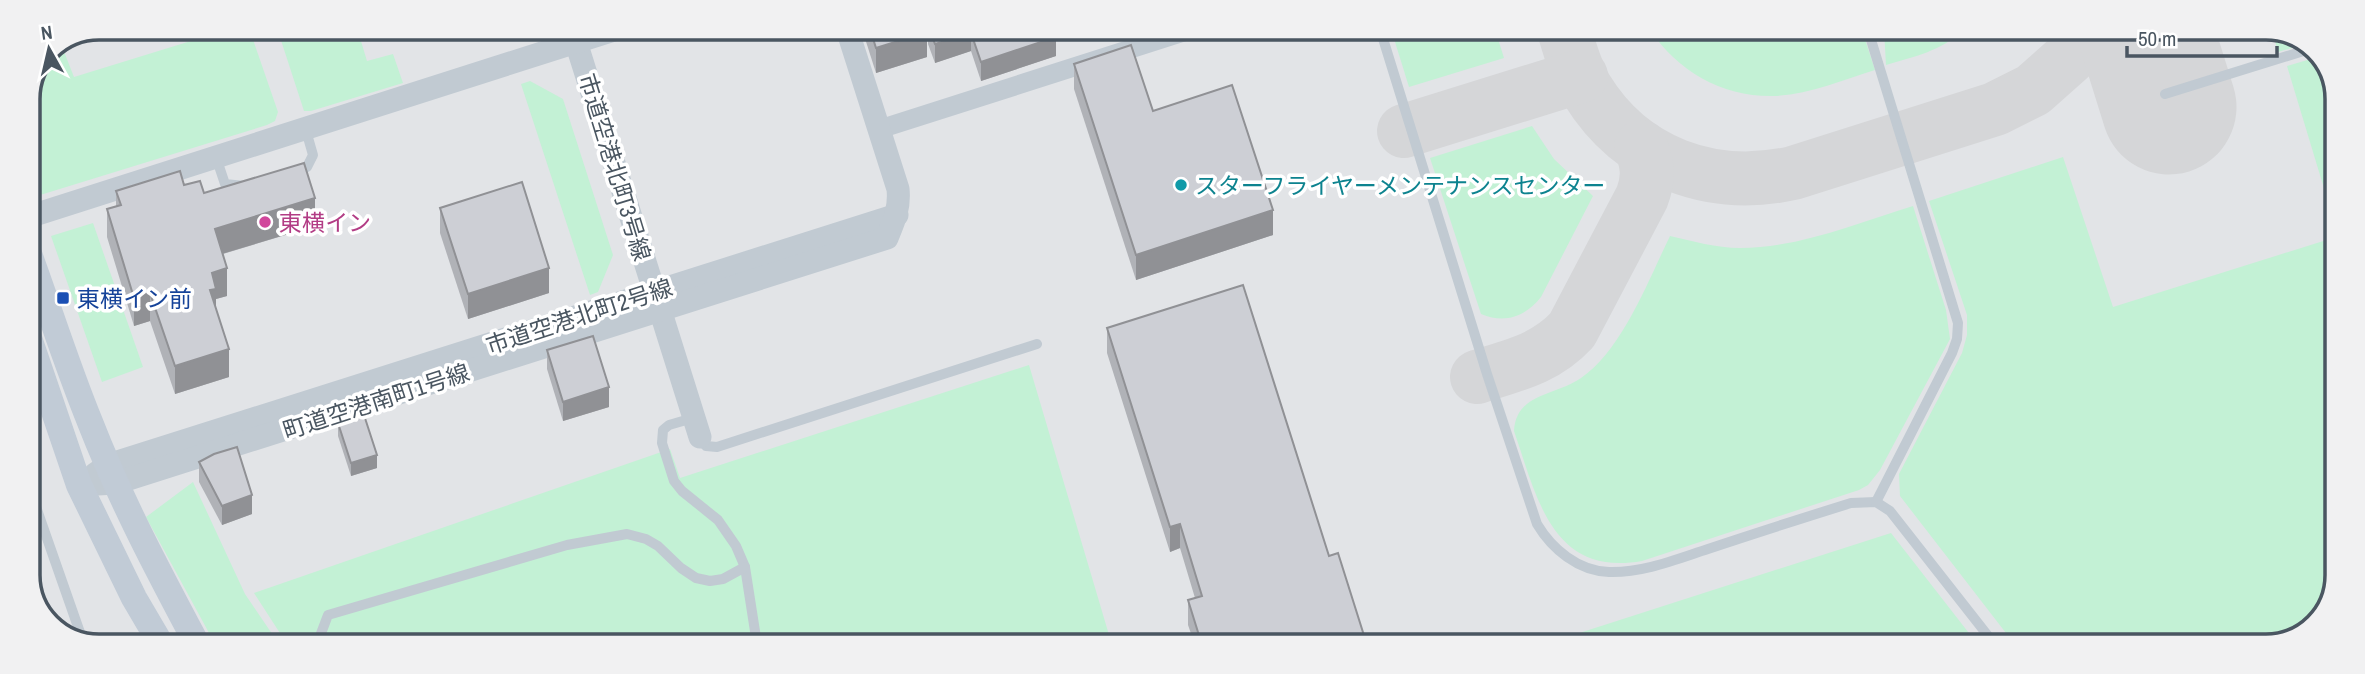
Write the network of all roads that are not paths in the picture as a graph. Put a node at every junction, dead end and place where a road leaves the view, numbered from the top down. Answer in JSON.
{"nodes":[{"id":1,"x":582,"y":40,"type":"edge"},
{"id":2,"x":851,"y":40,"type":"edge"},
{"id":3,"x":1159,"y":40,"type":"edge"},
{"id":4,"x":1383,"y":40,"type":"edge"},
{"id":5,"x":1871,"y":40,"type":"edge"},
{"id":6,"x":576,"y":42,"type":"junction"},
{"id":7,"x":2301,"y":52,"type":"edge"},
{"id":8,"x":2165,"y":94,"type":"dead end"},
{"id":9,"x":305,"y":127,"type":"junction"},
{"id":10,"x":880,"y":129,"type":"junction"},
{"id":11,"x":216,"y":155,"type":"junction"},
{"id":12,"x":283,"y":175,"type":"edge"},
{"id":13,"x":258,"y":183,"type":"edge"},
{"id":14,"x":40,"y":212,"type":"edge"},
{"id":15,"x":40,"y":284,"type":"edge"},
{"id":16,"x":657,"y":301,"type":"junction"},
{"id":17,"x":1037,"y":344,"type":"dead end"},
{"id":18,"x":40,"y":370,"type":"edge"},
{"id":19,"x":697,"y":428,"type":"junction"},
{"id":20,"x":112,"y":474,"type":"junction"},
{"id":21,"x":79,"y":485,"type":"junction"},
{"id":22,"x":1876,"y":502,"type":"junction"},
{"id":23,"x":40,"y":518,"type":"edge"},
{"id":24,"x":746,"y":568,"type":"junction"},
{"id":25,"x":79,"y":630,"type":"edge"},
{"id":26,"x":155,"y":634,"type":"edge"},
{"id":27,"x":192,"y":634,"type":"edge"},
{"id":28,"x":321,"y":634,"type":"edge"},
{"id":29,"x":756,"y":634,"type":"edge"},
{"id":30,"x":1987,"y":634,"type":"edge"}],
"edges":[{"from":1,"to":6,"type":"street"},
{"from":2,"to":10,"type":"street","name":"市道空港北町2号線"},
{"from":3,"to":10,"type":"street"},
{"from":4,"to":22,"type":"lane"},
{"from":5,"to":22,"type":"lane"},
{"from":6,"to":9,"type":"street"},
{"from":6,"to":16,"type":"street","name":"市道空港北町3号線"},
{"from":7,"to":8,"type":"lane"},
{"from":9,"to":11,"type":"street"},
{"from":9,"to":12,"type":"lane"},
{"from":10,"to":16,"type":"street","name":"市道空港北町2号線"},
{"from":11,"to":13,"type":"lane"},
{"from":11,"to":14,"type":"street"},
{"from":15,"to":20,"type":"main road"},
{"from":16,"to":19,"type":"street","name":"市道空港北町3号線"},
{"from":16,"to":20,"type":"street","name":"市道空港北町2号線"},
{"from":17,"to":19,"type":"lane"},
{"from":18,"to":21,"type":"main road"},
{"from":19,"to":24,"type":"lane"},
{"from":20,"to":21,"type":"street","name":"市道空港北町2号線"},
{"from":20,"to":27,"type":"main road"},
{"from":21,"to":26,"type":"main road"},
{"from":22,"to":30,"type":"lane"},
{"from":23,"to":25,"type":"lane"},
{"from":24,"to":28,"type":"lane"},
{"from":24,"to":29,"type":"lane"}]}
